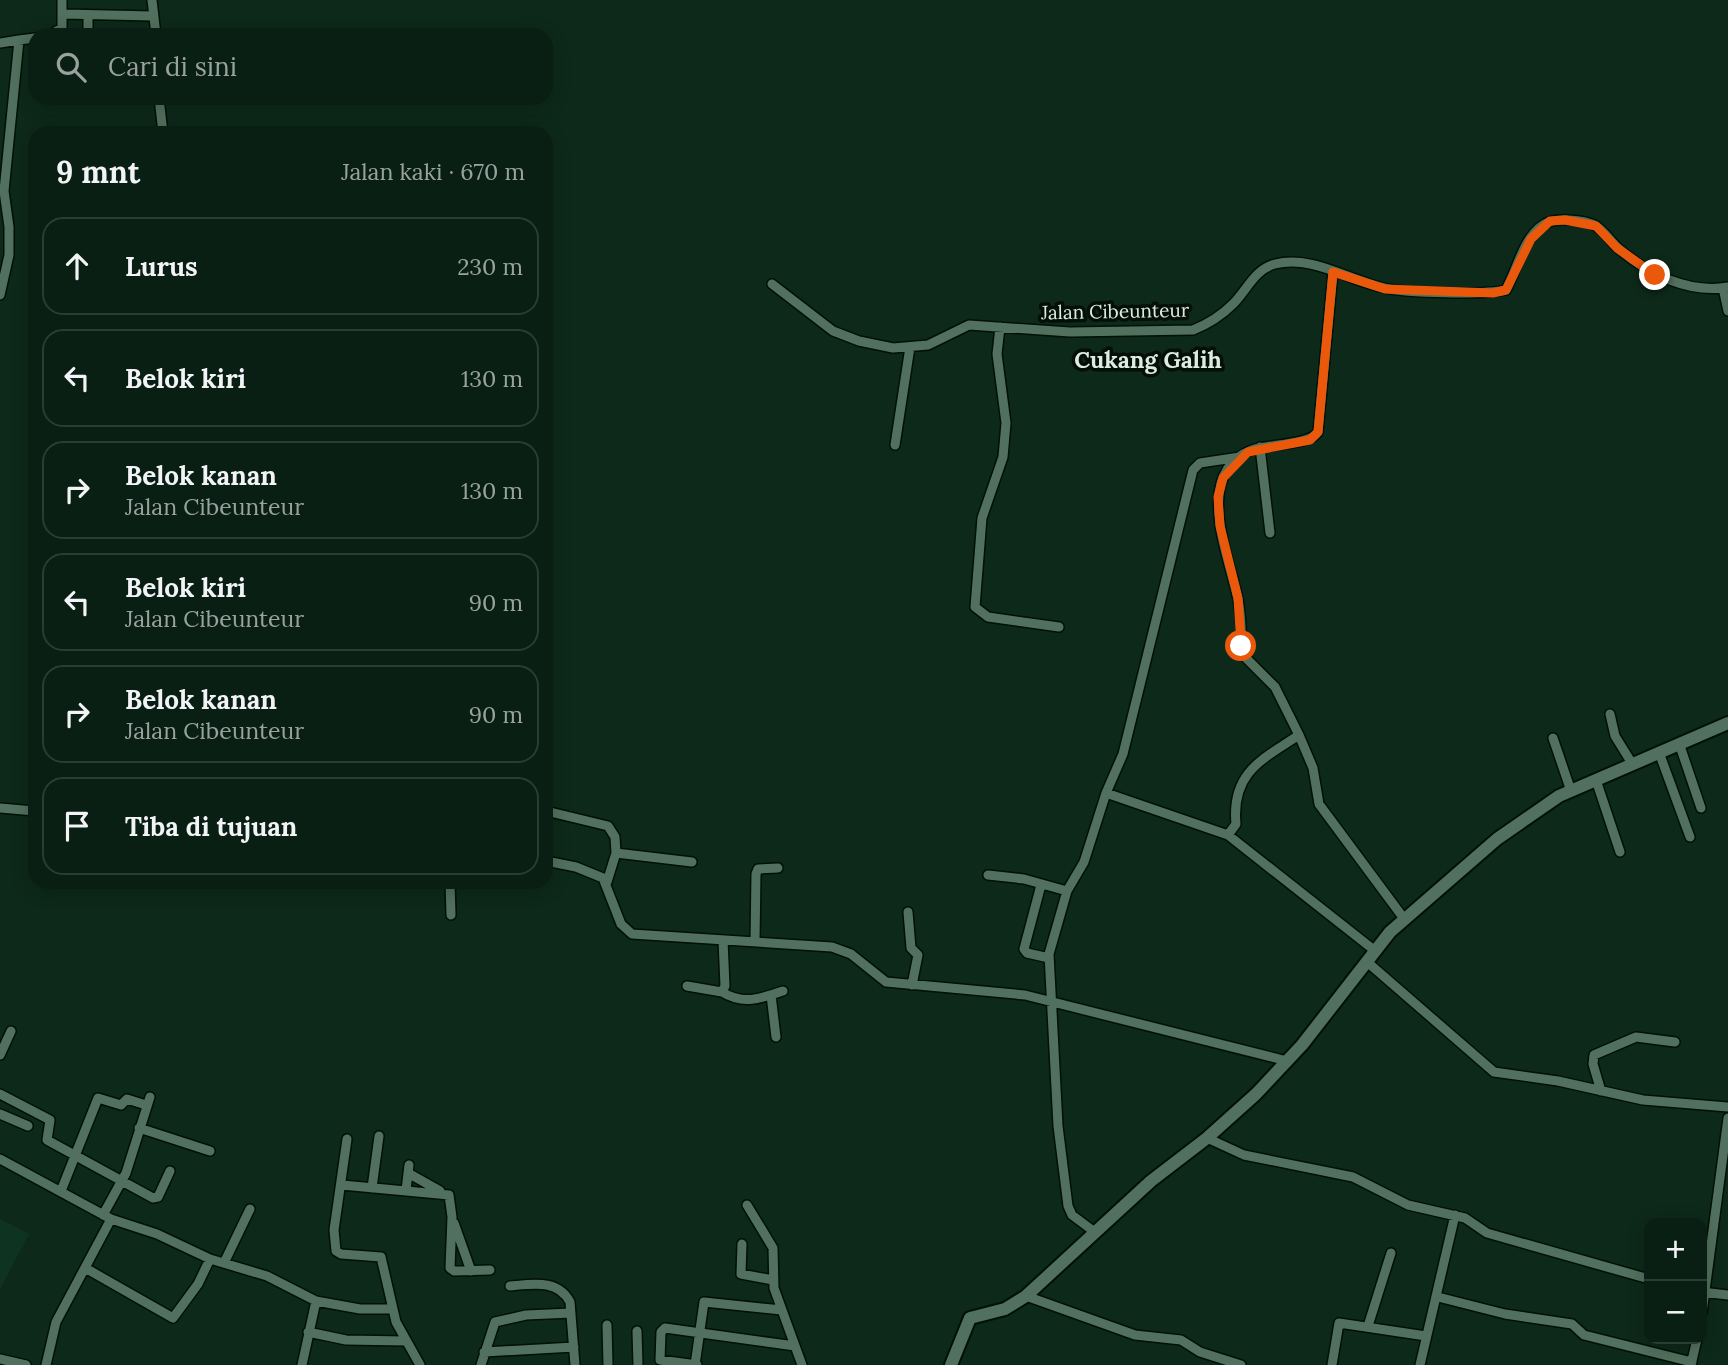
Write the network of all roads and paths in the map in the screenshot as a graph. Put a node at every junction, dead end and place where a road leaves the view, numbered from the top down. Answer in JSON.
{"nodes":[{"id":1,"x":62,"y":0,"type":"edge"},
{"id":2,"x":152,"y":0,"type":"edge"},
{"id":3,"x":64,"y":14,"type":"junction"},
{"id":4,"x":88,"y":15,"type":"junction"},
{"id":5,"x":152,"y":16,"type":"junction"},
{"id":6,"x":62,"y":28,"type":"edge"},
{"id":7,"x":88,"y":28,"type":"edge"},
{"id":8,"x":155,"y":28,"type":"edge"},
{"id":9,"x":28,"y":39,"type":"edge"},
{"id":10,"x":19,"y":40,"type":"junction"},
{"id":11,"x":0,"y":43,"type":"edge"},
{"id":12,"x":160,"y":105,"type":"edge"},
{"id":13,"x":162,"y":126,"type":"edge"},
{"id":14,"x":1333,"y":272,"type":"junction"},
{"id":15,"x":772,"y":284,"type":"dead end"},
{"id":16,"x":1726,"y":287,"type":"edge"},
{"id":17,"x":0,"y":295,"type":"edge"},
{"id":18,"x":1728,"y":311,"type":"edge"},
{"id":19,"x":1000,"y":327,"type":"junction"},
{"id":20,"x":910,"y":347,"type":"junction"},
{"id":21,"x":895,"y":445,"type":"dead end"},
{"id":22,"x":1260,"y":447,"type":"junction"},
{"id":23,"x":1241,"y":456,"type":"junction"},
{"id":24,"x":1270,"y":533,"type":"dead end"},
{"id":25,"x":1059,"y":627,"type":"dead end"},
{"id":26,"x":1610,"y":714,"type":"dead end"},
{"id":27,"x":1728,"y":723,"type":"edge"},
{"id":28,"x":1299,"y":735,"type":"junction"},
{"id":29,"x":1553,"y":738,"type":"dead end"},
{"id":30,"x":1680,"y":746,"type":"junction"},
{"id":31,"x":1660,"y":755,"type":"junction"},
{"id":32,"x":1633,"y":765,"type":"junction"},
{"id":33,"x":1596,"y":780,"type":"junction"},
{"id":34,"x":1572,"y":791,"type":"junction"},
{"id":35,"x":1106,"y":793,"type":"junction"},
{"id":36,"x":0,"y":808,"type":"edge"},
{"id":37,"x":1701,"y":808,"type":"dead end"},
{"id":38,"x":28,"y":810,"type":"edge"},
{"id":39,"x":553,"y":813,"type":"edge"},
{"id":40,"x":1227,"y":835,"type":"junction"},
{"id":41,"x":1689,"y":837,"type":"dead end"},
{"id":42,"x":1620,"y":852,"type":"dead end"},
{"id":43,"x":616,"y":853,"type":"junction"},
{"id":44,"x":692,"y":862,"type":"dead end"},
{"id":45,"x":553,"y":863,"type":"edge"},
{"id":46,"x":778,"y":867,"type":"dead end"},
{"id":47,"x":988,"y":875,"type":"dead end"},
{"id":48,"x":607,"y":882,"type":"junction"},
{"id":49,"x":1041,"y":885,"type":"junction"},
{"id":50,"x":450,"y":889,"type":"edge"},
{"id":51,"x":1067,"y":891,"type":"junction"},
{"id":52,"x":908,"y":912,"type":"dead end"},
{"id":53,"x":451,"y":915,"type":"dead end"},
{"id":54,"x":1405,"y":920,"type":"junction"},
{"id":55,"x":723,"y":940,"type":"junction"},
{"id":56,"x":755,"y":941,"type":"junction"},
{"id":57,"x":1370,"y":955,"type":"junction"},
{"id":58,"x":1049,"y":958,"type":"junction"},
{"id":59,"x":912,"y":985,"type":"junction"},
{"id":60,"x":687,"y":986,"type":"dead end"},
{"id":61,"x":783,"y":991,"type":"dead end"},
{"id":62,"x":722,"y":992,"type":"junction"},
{"id":63,"x":771,"y":995,"type":"junction"},
{"id":64,"x":1053,"y":1002,"type":"junction"},
{"id":65,"x":11,"y":1031,"type":"dead end"},
{"id":66,"x":776,"y":1037,"type":"dead end"},
{"id":67,"x":1675,"y":1042,"type":"dead end"},
{"id":68,"x":0,"y":1055,"type":"edge"},
{"id":69,"x":1287,"y":1061,"type":"junction"},
{"id":70,"x":1601,"y":1091,"type":"junction"},
{"id":71,"x":2,"y":1096,"type":"edge"},
{"id":72,"x":1728,"y":1107,"type":"edge"},
{"id":73,"x":0,"y":1109,"type":"edge"},
{"id":74,"x":0,"y":1114,"type":"edge"},
{"id":75,"x":1728,"y":1118,"type":"edge"},
{"id":76,"x":28,"y":1126,"type":"dead end"},
{"id":77,"x":139,"y":1128,"type":"junction"},
{"id":78,"x":379,"y":1136,"type":"dead end"},
{"id":79,"x":1207,"y":1138,"type":"junction"},
{"id":80,"x":347,"y":1139,"type":"dead end"},
{"id":81,"x":210,"y":1151,"type":"dead end"},
{"id":82,"x":76,"y":1154,"type":"junction"},
{"id":83,"x":0,"y":1159,"type":"edge"},
{"id":84,"x":170,"y":1171,"type":"dead end"},
{"id":85,"x":123,"y":1180,"type":"junction"},
{"id":86,"x":342,"y":1185,"type":"junction"},
{"id":87,"x":372,"y":1188,"type":"junction"},
{"id":88,"x":406,"y":1190,"type":"junction"},
{"id":89,"x":61,"y":1191,"type":"junction"},
{"id":90,"x":443,"y":1193,"type":"junction"},
{"id":91,"x":747,"y":1205,"type":"dead end"},
{"id":92,"x":250,"y":1209,"type":"dead end"},
{"id":93,"x":1455,"y":1215,"type":"junction"},
{"id":94,"x":107,"y":1217,"type":"junction"},
{"id":95,"x":453,"y":1217,"type":"junction"},
{"id":96,"x":1096,"y":1233,"type":"junction"},
{"id":97,"x":742,"y":1244,"type":"dead end"},
{"id":98,"x":1391,"y":1253,"type":"dead end"},
{"id":99,"x":211,"y":1259,"type":"junction"},
{"id":100,"x":224,"y":1263,"type":"junction"},
{"id":101,"x":87,"y":1269,"type":"junction"},
{"id":102,"x":490,"y":1270,"type":"dead end"},
{"id":103,"x":471,"y":1271,"type":"junction"},
{"id":104,"x":1644,"y":1278,"type":"edge"},
{"id":105,"x":773,"y":1280,"type":"junction"},
{"id":106,"x":1706,"y":1281,"type":"edge"},
{"id":107,"x":510,"y":1286,"type":"dead end"},
{"id":108,"x":1707,"y":1292,"type":"edge"},
{"id":109,"x":1026,"y":1296,"type":"junction"},
{"id":110,"x":1728,"y":1296,"type":"edge"},
{"id":111,"x":1438,"y":1297,"type":"junction"},
{"id":112,"x":316,"y":1301,"type":"junction"},
{"id":113,"x":393,"y":1309,"type":"junction"},
{"id":114,"x":782,"y":1310,"type":"junction"},
{"id":115,"x":571,"y":1313,"type":"junction"},
{"id":116,"x":607,"y":1325,"type":"dead end"},
{"id":117,"x":1368,"y":1326,"type":"junction"},
{"id":118,"x":638,"y":1331,"type":"dead end"},
{"id":119,"x":308,"y":1332,"type":"junction"},
{"id":120,"x":699,"y":1333,"type":"junction"},
{"id":121,"x":1426,"y":1336,"type":"junction"},
{"id":122,"x":405,"y":1341,"type":"junction"},
{"id":123,"x":1696,"y":1344,"type":"edge"},
{"id":124,"x":795,"y":1346,"type":"junction"},
{"id":125,"x":574,"y":1347,"type":"junction"},
{"id":126,"x":484,"y":1352,"type":"junction"},
{"id":127,"x":0,"y":1359,"type":"edge"},
{"id":128,"x":1691,"y":1364,"type":"edge"},
{"id":129,"x":26,"y":1365,"type":"edge"},
{"id":130,"x":46,"y":1365,"type":"edge"},
{"id":131,"x":302,"y":1365,"type":"edge"},
{"id":132,"x":420,"y":1365,"type":"edge"},
{"id":133,"x":481,"y":1365,"type":"edge"},
{"id":134,"x":575,"y":1365,"type":"edge"},
{"id":135,"x":608,"y":1365,"type":"edge"},
{"id":136,"x":638,"y":1365,"type":"edge"},
{"id":137,"x":696,"y":1365,"type":"edge"},
{"id":138,"x":802,"y":1365,"type":"edge"},
{"id":139,"x":951,"y":1365,"type":"edge"},
{"id":140,"x":1241,"y":1365,"type":"edge"},
{"id":141,"x":1332,"y":1365,"type":"edge"},
{"id":142,"x":1420,"y":1365,"type":"edge"}],
"edges":[{"from":1,"to":3,"type":"street"},
{"from":2,"to":5,"type":"street"},
{"from":3,"to":4,"type":"street"},
{"from":3,"to":6,"type":"street"},
{"from":4,"to":5,"type":"street"},
{"from":4,"to":7,"type":"street"},
{"from":5,"to":8,"type":"street"},
{"from":9,"to":10,"type":"street"},
{"from":10,"to":11,"type":"street"},
{"from":10,"to":17,"type":"street"},
{"from":12,"to":13,"type":"street"},
{"from":14,"to":16,"type":"street","name":"Jalan Cibeunteur"},
{"from":14,"to":19,"type":"street","name":"Jalan Cibeunteur"},
{"from":14,"to":22,"type":"street"},
{"from":15,"to":20,"type":"street","name":"Jalan Cibeunteur"},
{"from":16,"to":18,"type":"street"},
{"from":19,"to":20,"type":"street","name":"Jalan Cibeunteur"},
{"from":19,"to":25,"type":"street"},
{"from":20,"to":21,"type":"street"},
{"from":22,"to":23,"type":"street"},
{"from":22,"to":24,"type":"street"},
{"from":23,"to":28,"type":"street"},
{"from":23,"to":35,"type":"street"},
{"from":26,"to":32,"type":"street"},
{"from":27,"to":30,"type":"street"},
{"from":28,"to":40,"type":"street"},
{"from":28,"to":54,"type":"street"},
{"from":29,"to":34,"type":"street"},
{"from":30,"to":31,"type":"street"},
{"from":30,"to":37,"type":"street"},
{"from":31,"to":32,"type":"street"},
{"from":31,"to":41,"type":"street"},
{"from":32,"to":33,"type":"street"},
{"from":33,"to":34,"type":"street"},
{"from":33,"to":42,"type":"street"},
{"from":34,"to":54,"type":"street"},
{"from":35,"to":40,"type":"street"},
{"from":35,"to":51,"type":"street"},
{"from":36,"to":38,"type":"street"},
{"from":39,"to":43,"type":"street"},
{"from":40,"to":57,"type":"street"},
{"from":43,"to":44,"type":"street"},
{"from":43,"to":48,"type":"street"},
{"from":45,"to":48,"type":"street"},
{"from":46,"to":56,"type":"street"},
{"from":47,"to":49,"type":"street"},
{"from":48,"to":55,"type":"street"},
{"from":49,"to":51,"type":"street"},
{"from":49,"to":58,"type":"street"},
{"from":50,"to":53,"type":"street"},
{"from":51,"to":58,"type":"street"},
{"from":52,"to":59,"type":"street"},
{"from":54,"to":57,"type":"street"},
{"from":55,"to":56,"type":"street"},
{"from":55,"to":62,"type":"street"},
{"from":56,"to":59,"type":"street"},
{"from":57,"to":69,"type":"street"},
{"from":57,"to":70,"type":"street"},
{"from":58,"to":64,"type":"street"},
{"from":59,"to":64,"type":"street"},
{"from":60,"to":62,"type":"street"},
{"from":61,"to":63,"type":"street"},
{"from":62,"to":63,"type":"street"},
{"from":63,"to":66,"type":"street"},
{"from":64,"to":69,"type":"street"},
{"from":64,"to":96,"type":"street"},
{"from":65,"to":68,"type":"street"},
{"from":67,"to":70,"type":"street"},
{"from":69,"to":79,"type":"street"},
{"from":70,"to":72,"type":"street"},
{"from":71,"to":73,"type":"street"},
{"from":71,"to":82,"type":"street"},
{"from":74,"to":76,"type":"street"},
{"from":75,"to":106,"type":"street"},
{"from":77,"to":81,"type":"street"},
{"from":77,"to":82,"type":"street"},
{"from":77,"to":85,"type":"street"},
{"from":78,"to":87,"type":"street"},
{"from":79,"to":93,"type":"street"},
{"from":79,"to":96,"type":"street"},
{"from":80,"to":86,"type":"street"},
{"from":82,"to":85,"type":"street"},
{"from":82,"to":89,"type":"street"},
{"from":83,"to":89,"type":"street"},
{"from":84,"to":85,"type":"street"},
{"from":85,"to":94,"type":"street"},
{"from":86,"to":87,"type":"street"},
{"from":86,"to":113,"type":"street"},
{"from":87,"to":88,"type":"street"},
{"from":88,"to":90,"type":"street"},
{"from":88,"to":90,"type":"street"},
{"from":89,"to":94,"type":"street"},
{"from":90,"to":95,"type":"street"},
{"from":91,"to":105,"type":"street"},
{"from":92,"to":100,"type":"street"},
{"from":93,"to":104,"type":"street"},
{"from":93,"to":111,"type":"street"},
{"from":94,"to":99,"type":"street"},
{"from":94,"to":101,"type":"street"},
{"from":95,"to":103,"type":"street"},
{"from":95,"to":103,"type":"street"},
{"from":96,"to":109,"type":"street"},
{"from":97,"to":105,"type":"street"},
{"from":98,"to":117,"type":"street"},
{"from":99,"to":100,"type":"street"},
{"from":99,"to":101,"type":"street"},
{"from":100,"to":112,"type":"street"},
{"from":101,"to":130,"type":"street"},
{"from":102,"to":103,"type":"street"},
{"from":105,"to":114,"type":"street"},
{"from":107,"to":115,"type":"street"},
{"from":108,"to":110,"type":"street"},
{"from":109,"to":139,"type":"street"},
{"from":109,"to":140,"type":"street"},
{"from":111,"to":121,"type":"street"},
{"from":111,"to":128,"type":"street"},
{"from":112,"to":113,"type":"street"},
{"from":112,"to":119,"type":"street"},
{"from":113,"to":122,"type":"street"},
{"from":114,"to":120,"type":"street"},
{"from":114,"to":124,"type":"street"},
{"from":115,"to":125,"type":"street"},
{"from":115,"to":126,"type":"street"},
{"from":116,"to":135,"type":"street"},
{"from":117,"to":121,"type":"street"},
{"from":117,"to":141,"type":"street"},
{"from":118,"to":136,"type":"street"},
{"from":119,"to":122,"type":"street"},
{"from":119,"to":131,"type":"street"},
{"from":120,"to":124,"type":"street"},
{"from":120,"to":137,"type":"street"},
{"from":120,"to":137,"type":"street"},
{"from":121,"to":142,"type":"street"},
{"from":122,"to":132,"type":"street"},
{"from":123,"to":128,"type":"street"},
{"from":124,"to":138,"type":"street"},
{"from":125,"to":126,"type":"street"},
{"from":125,"to":134,"type":"street"},
{"from":126,"to":133,"type":"street"},
{"from":127,"to":129,"type":"street"}]}
